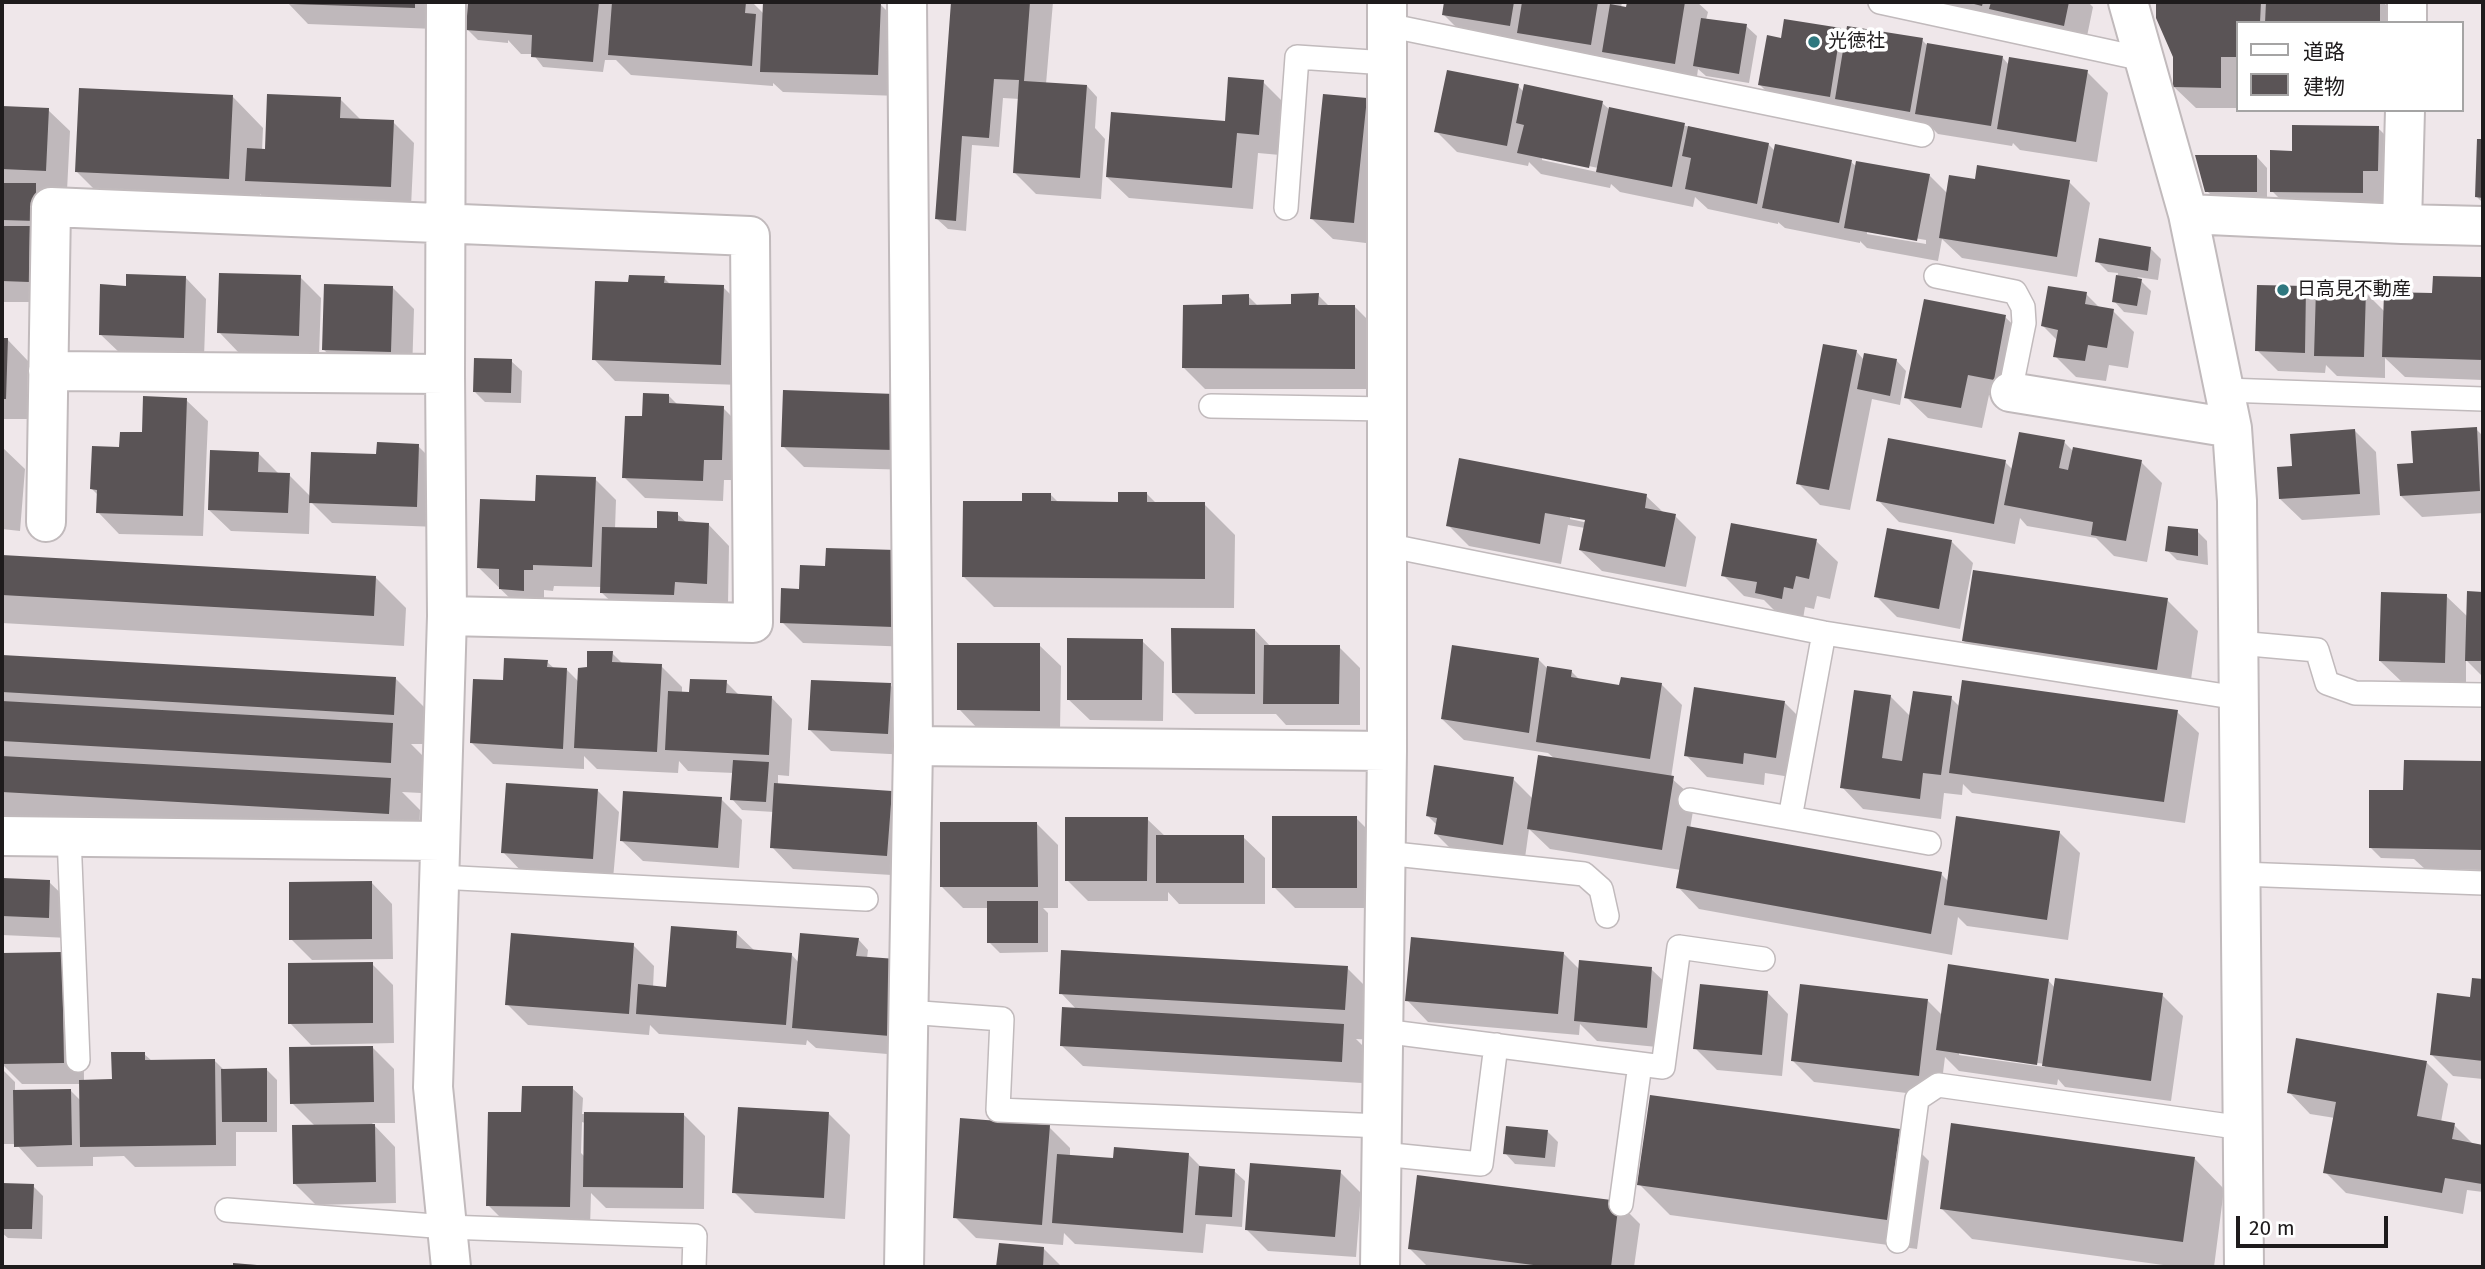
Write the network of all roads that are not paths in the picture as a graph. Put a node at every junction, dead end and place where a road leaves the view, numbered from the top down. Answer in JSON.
{"nodes":[{"id":1,"x":446,"y":2,"type":"edge"},
{"id":2,"x":906,"y":2,"type":"edge"},
{"id":3,"x":1880,"y":2,"type":"edge"},
{"id":4,"x":2128,"y":2,"type":"edge"},
{"id":5,"x":2407,"y":2,"type":"edge"},
{"id":6,"x":1387,"y":14,"type":"edge"},
{"id":7,"x":2407,"y":21,"type":"edge"},
{"id":8,"x":2143,"y":59,"type":"junction"},
{"id":9,"x":1387,"y":63,"type":"junction"},
{"id":10,"x":2405,"y":112,"type":"edge"},
{"id":11,"x":1922,"y":135,"type":"dead end"},
{"id":12,"x":1286,"y":208,"type":"dead end"},
{"id":13,"x":2188,"y":214,"type":"junction"},
{"id":14,"x":445,"y":223,"type":"junction"},
{"id":15,"x":2402,"y":224,"type":"junction"},
{"id":16,"x":2483,"y":226,"type":"edge"},
{"id":17,"x":1936,"y":276,"type":"dead end"},
{"id":18,"x":48,"y":371,"type":"junction"},
{"id":19,"x":445,"y":374,"type":"junction"},
{"id":20,"x":2225,"y":390,"type":"junction"},
{"id":21,"x":2010,"y":392,"type":"joint"},
{"id":22,"x":2483,"y":399,"type":"edge"},
{"id":23,"x":1211,"y":406,"type":"dead end"},
{"id":24,"x":1387,"y":409,"type":"junction"},
{"id":25,"x":2232,"y":428,"type":"junction"},
{"id":26,"x":46,"y":522,"type":"dead end"},
{"id":27,"x":1387,"y":545,"type":"junction"},
{"id":28,"x":447,"y":616,"type":"junction"},
{"id":29,"x":1824,"y":633,"type":"junction"},
{"id":30,"x":2238,"y":643,"type":"junction"},
{"id":31,"x":2483,"y":695,"type":"edge"},
{"id":32,"x":2238,"y":698,"type":"junction"},
{"id":33,"x":913,"y":746,"type":"junction"},
{"id":34,"x":1387,"y":751,"type":"junction"},
{"id":35,"x":1690,"y":800,"type":"dead end"},
{"id":36,"x":1790,"y":818,"type":"junction"},
{"id":37,"x":2,"y":836,"type":"edge"},
{"id":38,"x":69,"y":836,"type":"junction"},
{"id":39,"x":1929,"y":843,"type":"dead end"},
{"id":40,"x":1385,"y":853,"type":"junction"},
{"id":41,"x":440,"y":859,"type":"junction"},
{"id":42,"x":2240,"y":874,"type":"junction"},
{"id":43,"x":2483,"y":883,"type":"edge"},
{"id":44,"x":866,"y":899,"type":"dead end"},
{"id":45,"x":1607,"y":916,"type":"dead end"},
{"id":46,"x":1763,"y":959,"type":"dead end"},
{"id":47,"x":908,"y":1012,"type":"junction"},
{"id":48,"x":1383,"y":1031,"type":"junction"},
{"id":49,"x":1496,"y":1045,"type":"junction"},
{"id":50,"x":78,"y":1060,"type":"dead end"},
{"id":51,"x":1640,"y":1064,"type":"junction"},
{"id":52,"x":2242,"y":1128,"type":"junction"},
{"id":53,"x":1382,"y":1140,"type":"junction"},
{"id":54,"x":1621,"y":1204,"type":"dead end"},
{"id":55,"x":228,"y":1210,"type":"dead end"},
{"id":56,"x":447,"y":1227,"type":"junction"},
{"id":57,"x":1898,"y":1241,"type":"dead end"},
{"id":58,"x":451,"y":1267,"type":"edge"},
{"id":59,"x":694,"y":1267,"type":"edge"},
{"id":60,"x":904,"y":1267,"type":"edge"},
{"id":61,"x":1380,"y":1267,"type":"edge"},
{"id":62,"x":2244,"y":1267,"type":"edge"}],
"edges":[{"from":1,"to":14,"type":"street"},
{"from":2,"to":33,"type":"street"},
{"from":3,"to":8,"type":"lane"},
{"from":4,"to":8,"type":"street"},
{"from":5,"to":7,"type":"street"},
{"from":6,"to":9,"type":"street"},
{"from":6,"to":11,"type":"lane"},
{"from":8,"to":13,"type":"street"},
{"from":9,"to":12,"type":"lane"},
{"from":9,"to":24,"type":"street"},
{"from":10,"to":15,"type":"street"},
{"from":13,"to":15,"type":"street"},
{"from":13,"to":20,"type":"street"},
{"from":14,"to":18,"type":"street"},
{"from":14,"to":19,"type":"street"},
{"from":14,"to":28,"type":"street"},
{"from":15,"to":16,"type":"street"},
{"from":17,"to":21,"type":"lane"},
{"from":18,"to":19,"type":"street"},
{"from":18,"to":26,"type":"street"},
{"from":19,"to":28,"type":"street"},
{"from":20,"to":22,"type":"lane"},
{"from":20,"to":25,"type":"street"},
{"from":21,"to":25,"type":"street"},
{"from":23,"to":24,"type":"lane"},
{"from":24,"to":27,"type":"street"},
{"from":25,"to":30,"type":"street"},
{"from":27,"to":29,"type":"lane"},
{"from":27,"to":34,"type":"street"},
{"from":28,"to":41,"type":"street"},
{"from":29,"to":32,"type":"lane"},
{"from":29,"to":36,"type":"lane"},
{"from":30,"to":31,"type":"lane"},
{"from":30,"to":32,"type":"street"},
{"from":32,"to":42,"type":"street"},
{"from":33,"to":34,"type":"street"},
{"from":33,"to":47,"type":"street"},
{"from":34,"to":40,"type":"street"},
{"from":35,"to":36,"type":"lane"},
{"from":36,"to":39,"type":"lane"},
{"from":37,"to":38,"type":"street"},
{"from":38,"to":41,"type":"street"},
{"from":38,"to":50,"type":"lane"},
{"from":40,"to":45,"type":"lane"},
{"from":40,"to":48,"type":"street"},
{"from":41,"to":44,"type":"lane"},
{"from":41,"to":56,"type":"street"},
{"from":42,"to":43,"type":"lane"},
{"from":42,"to":52,"type":"street"},
{"from":46,"to":51,"type":"lane"},
{"from":47,"to":53,"type":"lane"},
{"from":47,"to":60,"type":"street"},
{"from":48,"to":49,"type":"lane"},
{"from":48,"to":53,"type":"street"},
{"from":49,"to":51,"type":"lane"},
{"from":49,"to":53,"type":"lane"},
{"from":51,"to":54,"type":"lane"},
{"from":52,"to":57,"type":"lane"},
{"from":52,"to":62,"type":"street"},
{"from":53,"to":61,"type":"street"},
{"from":55,"to":56,"type":"lane"},
{"from":56,"to":58,"type":"street"},
{"from":56,"to":59,"type":"lane"}]}
